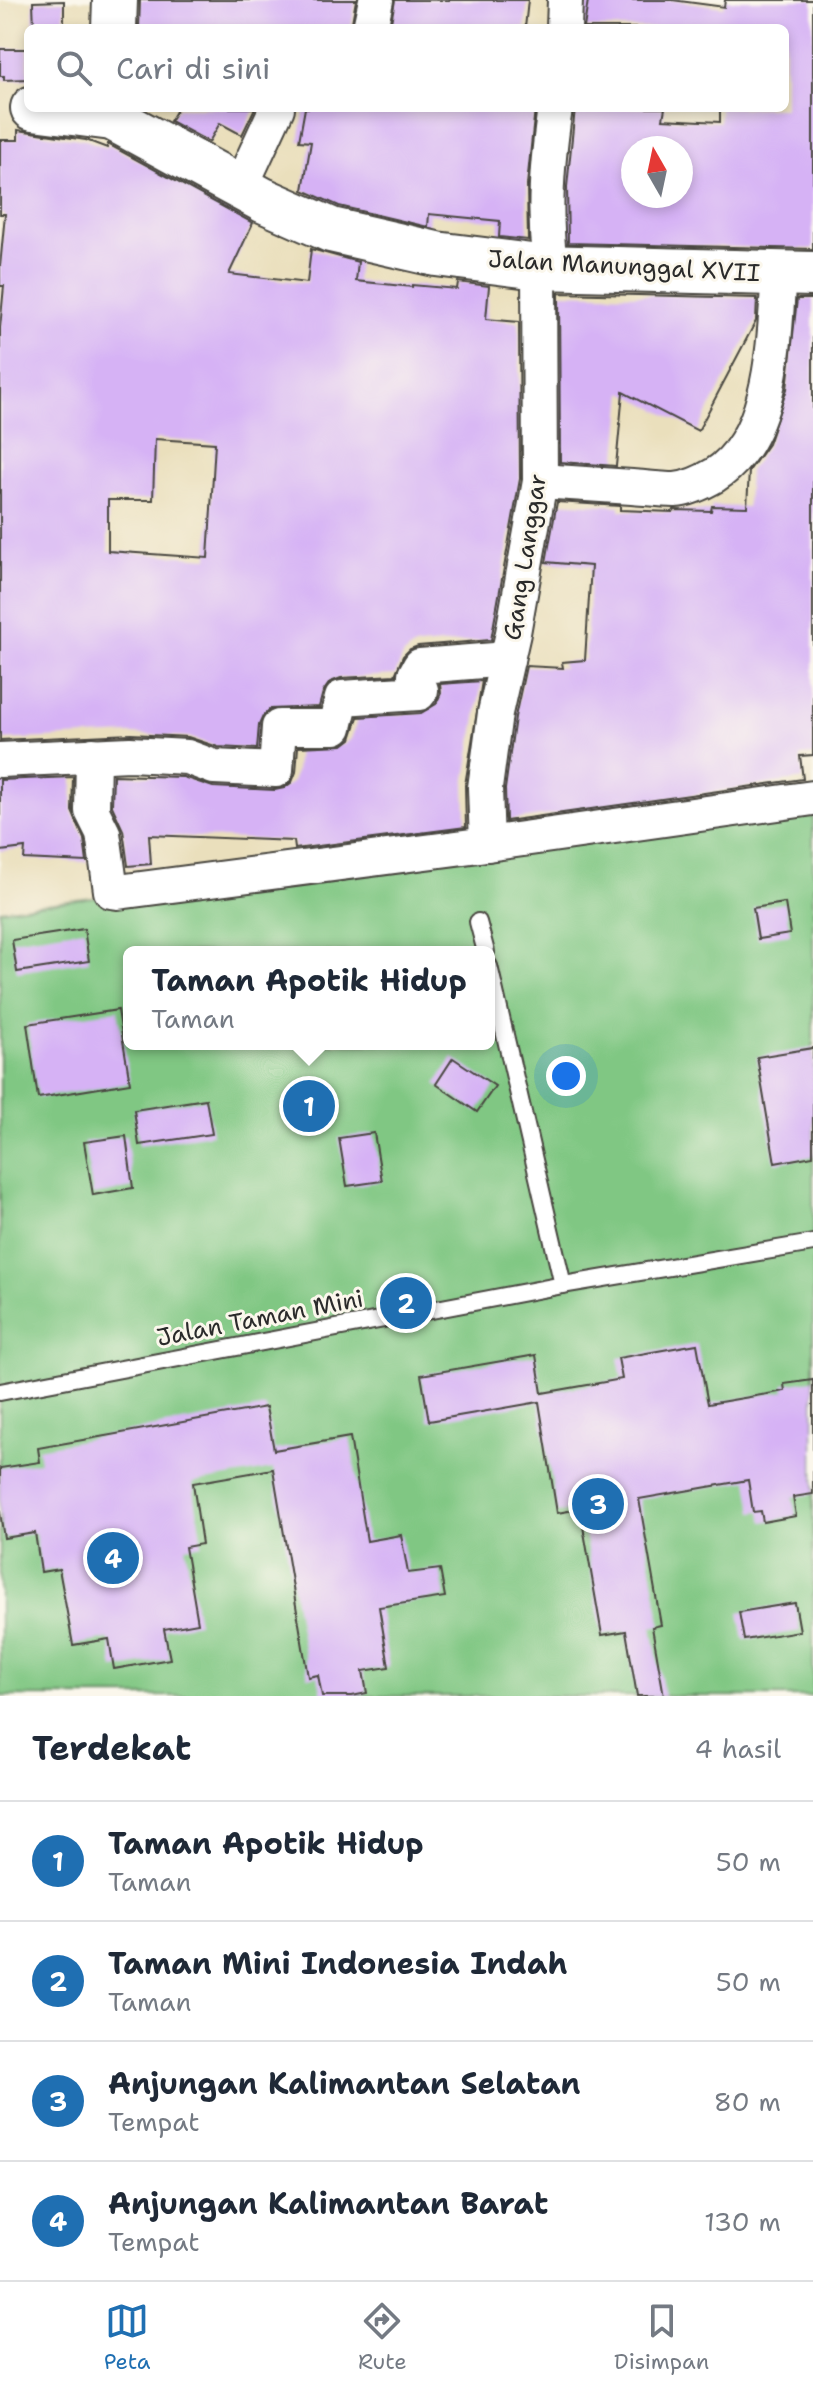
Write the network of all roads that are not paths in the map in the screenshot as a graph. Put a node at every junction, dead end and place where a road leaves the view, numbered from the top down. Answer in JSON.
{"nodes":[{"id":1,"x":115,"y":0,"type":"edge"},
{"id":2,"x":376,"y":0,"type":"edge"},
{"id":3,"x":565,"y":0,"type":"edge"},
{"id":4,"x":114,"y":24,"type":"edge"},
{"id":5,"x":371,"y":24,"type":"edge"},
{"id":6,"x":564,"y":24,"type":"edge"},
{"id":7,"x":0,"y":104,"type":"edge"},
{"id":8,"x":24,"y":107,"type":"edge"},
{"id":9,"x":275,"y":112,"type":"edge"},
{"id":10,"x":554,"y":112,"type":"edge"},
{"id":11,"x":112,"y":113,"type":"edge"},
{"id":12,"x":240,"y":188,"type":"junction"},
{"id":13,"x":544,"y":266,"type":"junction"},
{"id":14,"x":796,"y":274,"type":"edge"},
{"id":15,"x":540,"y":481,"type":"junction"},
{"id":16,"x":507,"y":659,"type":"junction"},
{"id":17,"x":93,"y":755,"type":"junction"},
{"id":18,"x":0,"y":760,"type":"edge"},
{"id":19,"x":813,"y":798,"type":"edge"},
{"id":20,"x":487,"y":844,"type":"junction"},
{"id":21,"x":478,"y":922,"type":"dead end"},
{"id":22,"x":484,"y":946,"type":"edge"},
{"id":23,"x":495,"y":992,"type":"edge"},
{"id":24,"x":813,"y":1243,"type":"edge"},
{"id":25,"x":563,"y":1285,"type":"junction"},
{"id":26,"x":0,"y":1392,"type":"edge"}],
"edges":[{"from":1,"to":4,"type":"street"},
{"from":2,"to":5,"type":"street"},
{"from":3,"to":6,"type":"street"},
{"from":7,"to":8,"type":"street","name":"Jalan Manunggal XVII"},
{"from":9,"to":12,"type":"street"},
{"from":10,"to":13,"type":"street","name":"Gang Langgar"},
{"from":11,"to":12,"type":"street","name":"Jalan Manunggal XVII"},
{"from":12,"to":13,"type":"street","name":"Jalan Manunggal XVII"},
{"from":13,"to":14,"type":"street","name":"Jalan Manunggal XVII"},
{"from":13,"to":15,"type":"street","name":"Gang Langgar"},
{"from":14,"to":15,"type":"street"},
{"from":15,"to":16,"type":"street","name":"Gang Langgar"},
{"from":16,"to":17,"type":"street"},
{"from":16,"to":20,"type":"street","name":"Gang Langgar"},
{"from":17,"to":18,"type":"street"},
{"from":17,"to":20,"type":"street"},
{"from":19,"to":20,"type":"street"},
{"from":21,"to":22,"type":"lane"},
{"from":23,"to":25,"type":"lane"},
{"from":24,"to":25,"type":"lane","name":"Jalan Taman Mini"},
{"from":25,"to":26,"type":"lane","name":"Jalan Taman Mini"}]}
